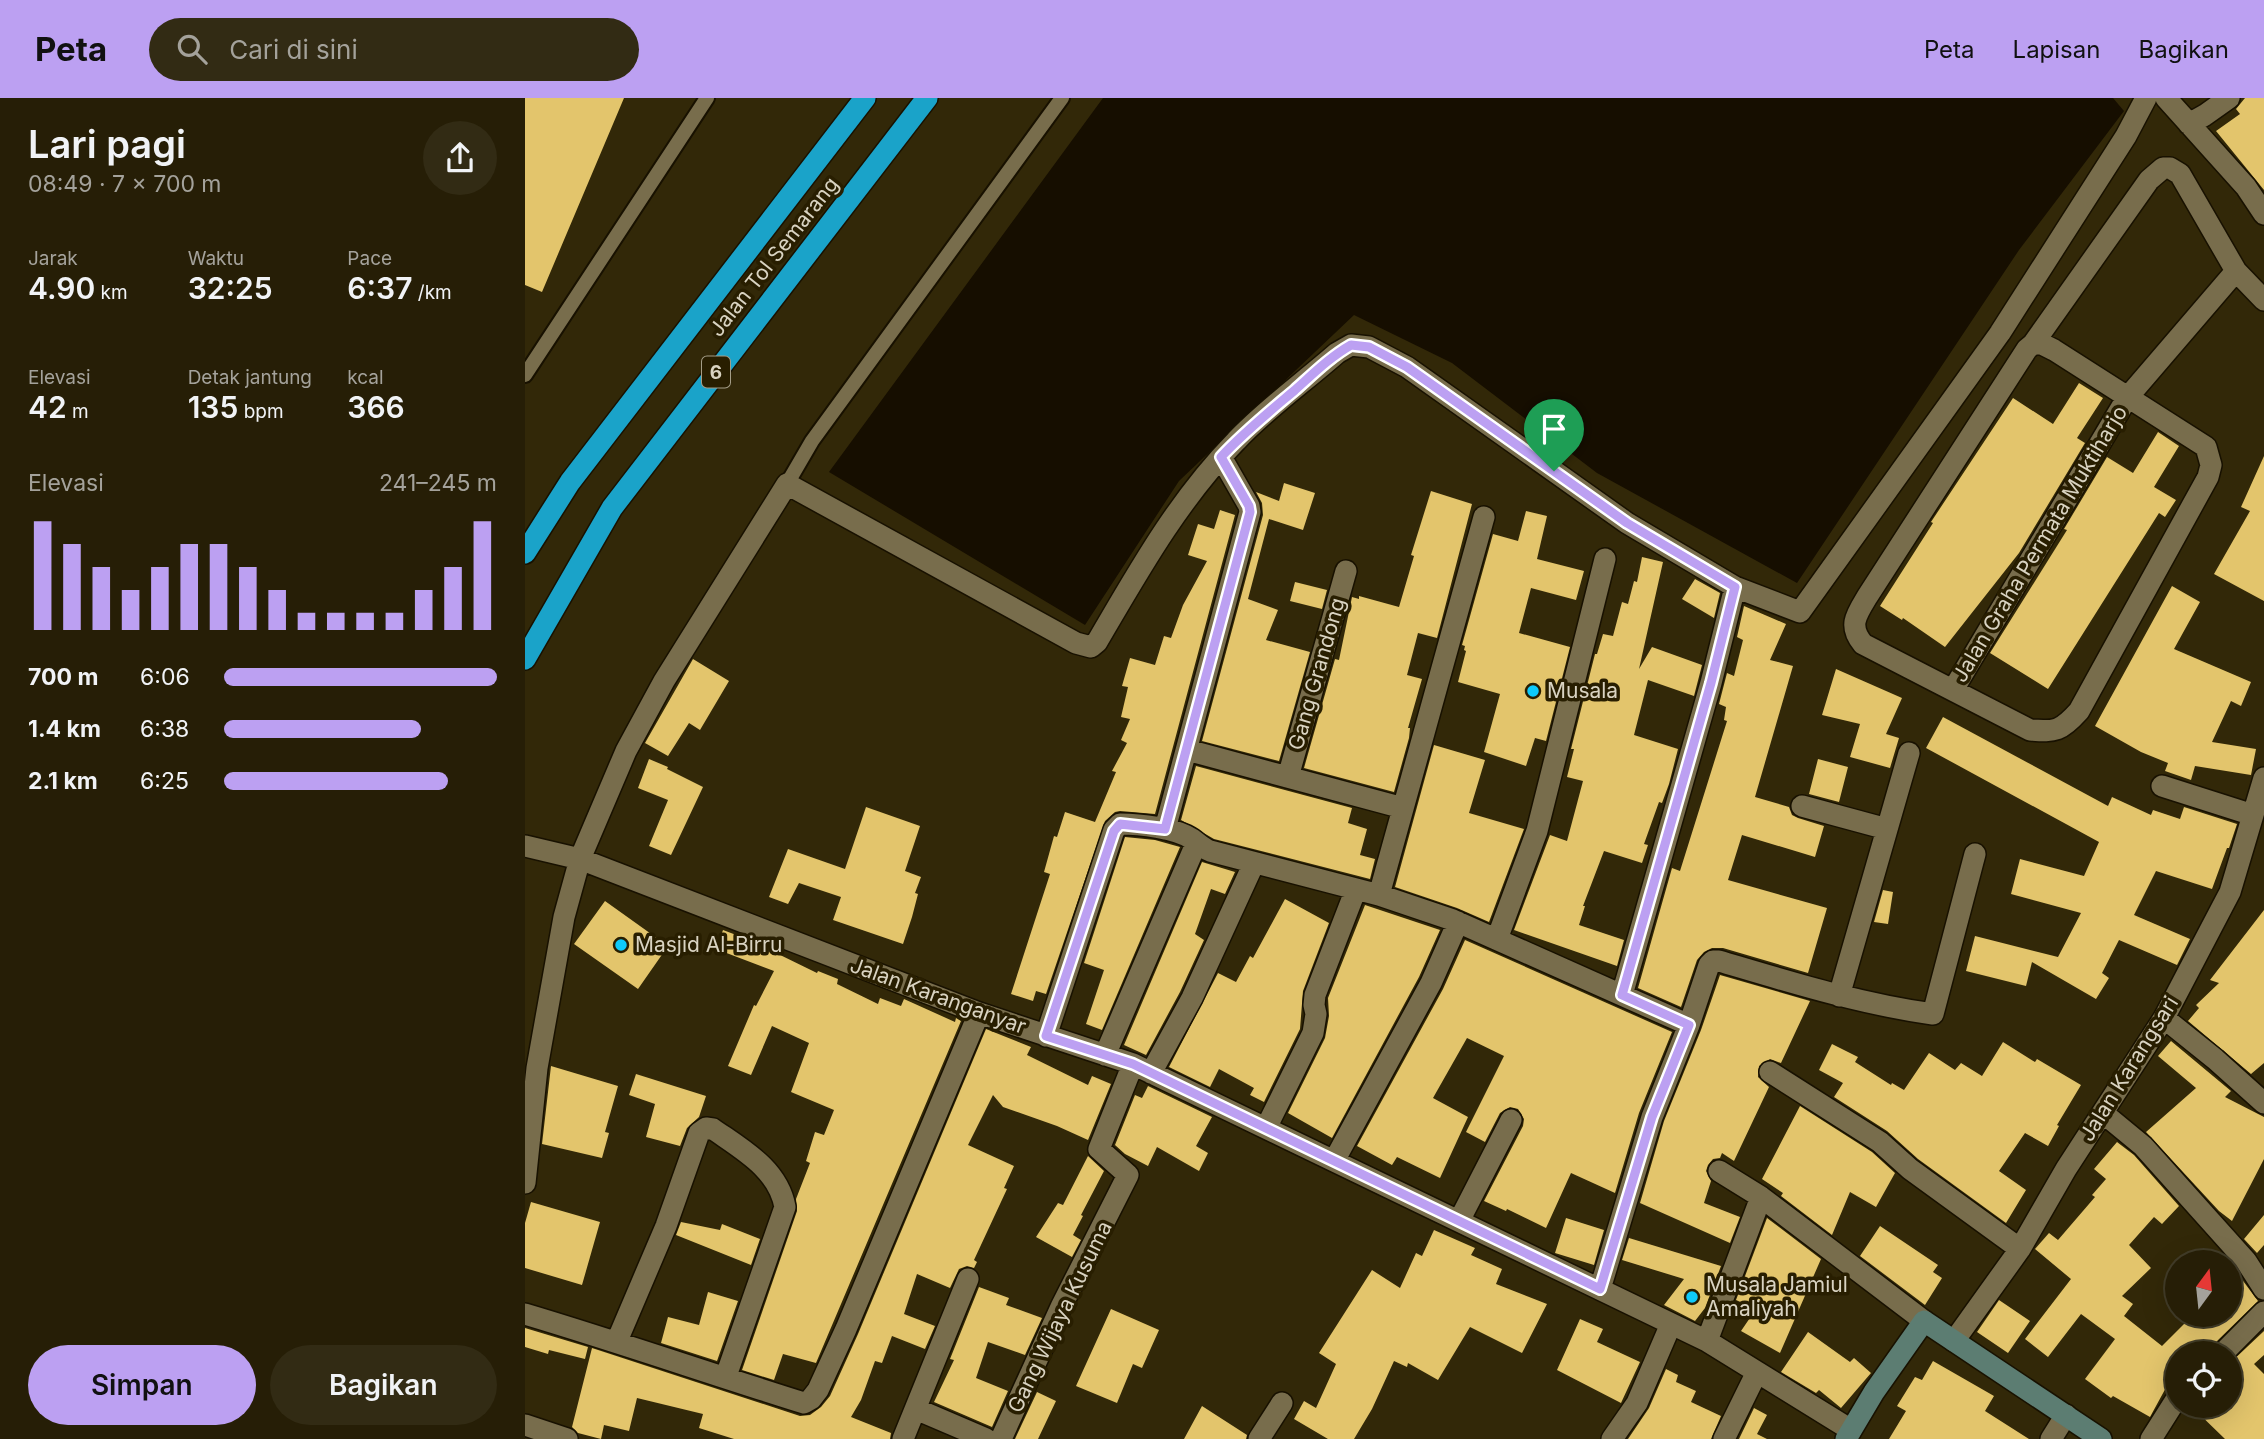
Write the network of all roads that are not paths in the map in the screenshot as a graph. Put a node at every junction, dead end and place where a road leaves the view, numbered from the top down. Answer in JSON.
{"nodes":[{"id":1,"x":707,"y":98,"type":"edge"},
{"id":2,"x":865,"y":98,"type":"edge"},
{"id":3,"x":927,"y":98,"type":"edge"},
{"id":4,"x":1062,"y":98,"type":"edge"},
{"id":5,"x":2166,"y":98,"type":"edge"},
{"id":6,"x":2229,"y":98,"type":"edge"},
{"id":7,"x":2142,"y":106,"type":"edge"},
{"id":8,"x":2189,"y":124,"type":"junction"},
{"id":9,"x":2264,"y":214,"type":"edge"},
{"id":10,"x":2235,"y":271,"type":"junction"},
{"id":11,"x":2264,"y":300,"type":"edge"},
{"id":12,"x":2033,"y":344,"type":"junction"},
{"id":13,"x":526,"y":374,"type":"edge"},
{"id":14,"x":2127,"y":397,"type":"junction"},
{"id":15,"x":1221,"y":457,"type":"junction"},
{"id":16,"x":787,"y":484,"type":"junction"},
{"id":17,"x":1484,"y":517,"type":"dead end"},
{"id":18,"x":525,"y":553,"type":"edge"},
{"id":19,"x":1605,"y":559,"type":"dead end"},
{"id":20,"x":1346,"y":571,"type":"dead end"},
{"id":21,"x":1735,"y":587,"type":"junction"},
{"id":22,"x":525,"y":659,"type":"edge"},
{"id":23,"x":1953,"y":690,"type":"junction"},
{"id":24,"x":1187,"y":750,"type":"junction"},
{"id":25,"x":1909,"y":753,"type":"dead end"},
{"id":26,"x":1288,"y":777,"type":"junction"},
{"id":27,"x":2264,"y":778,"type":"edge"},
{"id":28,"x":2162,"y":786,"type":"dead end"},
{"id":29,"x":1802,"y":806,"type":"dead end"},
{"id":30,"x":1403,"y":808,"type":"junction"},
{"id":31,"x":1165,"y":829,"type":"junction"},
{"id":32,"x":1887,"y":829,"type":"junction"},
{"id":33,"x":2255,"y":833,"type":"edge"},
{"id":34,"x":1196,"y":844,"type":"junction"},
{"id":35,"x":530,"y":847,"type":"edge"},
{"id":36,"x":1975,"y":854,"type":"dead end"},
{"id":37,"x":573,"y":857,"type":"junction"},
{"id":38,"x":1254,"y":863,"type":"junction"},
{"id":39,"x":1356,"y":889,"type":"junction"},
{"id":40,"x":1379,"y":895,"type":"junction"},
{"id":41,"x":1458,"y":922,"type":"junction"},
{"id":42,"x":1497,"y":939,"type":"junction"},
{"id":43,"x":1622,"y":995,"type":"junction"},
{"id":44,"x":1839,"y":996,"type":"junction"},
{"id":45,"x":979,"y":1013,"type":"junction"},
{"id":46,"x":2164,"y":1018,"type":"junction"},
{"id":47,"x":1689,"y":1025,"type":"junction"},
{"id":48,"x":1046,"y":1036,"type":"junction"},
{"id":49,"x":1105,"y":1055,"type":"junction"},
{"id":50,"x":1142,"y":1068,"type":"junction"},
{"id":51,"x":1770,"y":1072,"type":"dead end"},
{"id":52,"x":2264,"y":1103,"type":"edge"},
{"id":53,"x":2103,"y":1113,"type":"junction"},
{"id":54,"x":1511,"y":1120,"type":"dead end"},
{"id":55,"x":1266,"y":1128,"type":"junction"},
{"id":56,"x":1335,"y":1161,"type":"junction"},
{"id":57,"x":1719,"y":1171,"type":"dead end"},
{"id":58,"x":525,"y":1183,"type":"edge"},
{"id":59,"x":1761,"y":1197,"type":"junction"},
{"id":60,"x":1459,"y":1221,"type":"junction"},
{"id":61,"x":2020,"y":1249,"type":"junction"},
{"id":62,"x":968,"y":1279,"type":"dead end"},
{"id":63,"x":1600,"y":1289,"type":"junction"},
{"id":64,"x":2264,"y":1289,"type":"edge"},
{"id":65,"x":2264,"y":1312,"type":"edge"},
{"id":66,"x":525,"y":1314,"type":"edge"},
{"id":67,"x":1924,"y":1321,"type":"junction"},
{"id":68,"x":1671,"y":1324,"type":"junction"},
{"id":69,"x":617,"y":1341,"type":"junction"},
{"id":70,"x":1707,"y":1341,"type":"junction"},
{"id":71,"x":1954,"y":1341,"type":"junction"},
{"id":72,"x":2235,"y":1341,"type":"edge"},
{"id":73,"x":1757,"y":1372,"type":"junction"},
{"id":74,"x":726,"y":1376,"type":"junction"},
{"id":75,"x":1282,"y":1403,"type":"dead end"},
{"id":76,"x":916,"y":1409,"type":"junction"},
{"id":77,"x":2066,"y":1415,"type":"junction"},
{"id":78,"x":2165,"y":1417,"type":"edge"},
{"id":79,"x":525,"y":1424,"type":"edge"},
{"id":80,"x":1848,"y":1434,"type":"edge"},
{"id":81,"x":566,"y":1439,"type":"edge"},
{"id":82,"x":903,"y":1439,"type":"edge"},
{"id":83,"x":986,"y":1439,"type":"edge"},
{"id":84,"x":1001,"y":1439,"type":"edge"},
{"id":85,"x":1259,"y":1439,"type":"edge"},
{"id":86,"x":1612,"y":1439,"type":"edge"},
{"id":87,"x":1724,"y":1439,"type":"edge"},
{"id":88,"x":2051,"y":1439,"type":"edge"},
{"id":89,"x":2101,"y":1439,"type":"edge"},
{"id":90,"x":2151,"y":1439,"type":"edge"}],
"edges":[{"from":1,"to":13,"type":"lane"},
{"from":2,"to":18,"type":"highway","name":"Jalan Tol Semarang","number":"6"},
{"from":3,"to":22,"type":"highway","name":"Jalan Tol Semarang","number":"6"},
{"from":4,"to":16,"type":"lane"},
{"from":5,"to":8,"type":"street"},
{"from":6,"to":8,"type":"street"},
{"from":7,"to":21,"type":"street"},
{"from":8,"to":9,"type":"street"},
{"from":10,"to":11,"type":"street"},
{"from":10,"to":12,"type":"street"},
{"from":10,"to":14,"type":"street","name":"Jalan Graha Permata Muktiharjo"},
{"from":12,"to":14,"type":"street","name":"Jalan Graha Permata Muktiharjo"},
{"from":12,"to":23,"type":"street","name":"Jalan Graha Permata Muktiharjo"},
{"from":14,"to":23,"type":"street","name":"Jalan Graha Permata Muktiharjo"},
{"from":14,"to":23,"type":"street","name":"Jalan Graha Permata Muktiharjo"},
{"from":15,"to":16,"type":"street"},
{"from":15,"to":21,"type":"street"},
{"from":15,"to":24,"type":"street"},
{"from":16,"to":37,"type":"street"},
{"from":17,"to":30,"type":"street"},
{"from":19,"to":42,"type":"street"},
{"from":20,"to":26,"type":"street","name":"Gang Grandong"},
{"from":21,"to":43,"type":"street"},
{"from":24,"to":26,"type":"street"},
{"from":24,"to":31,"type":"street"},
{"from":25,"to":32,"type":"street"},
{"from":26,"to":30,"type":"street"},
{"from":27,"to":33,"type":"street","name":"Jalan Karangsari"},
{"from":28,"to":33,"type":"street"},
{"from":29,"to":32,"type":"street"},
{"from":30,"to":40,"type":"street"},
{"from":31,"to":34,"type":"street"},
{"from":31,"to":48,"type":"street"},
{"from":32,"to":44,"type":"street"},
{"from":33,"to":46,"type":"street","name":"Jalan Karangsari"},
{"from":34,"to":38,"type":"street"},
{"from":34,"to":49,"type":"street"},
{"from":35,"to":37,"type":"street","name":"Jalan Karanganyar"},
{"from":36,"to":44,"type":"street"},
{"from":37,"to":45,"type":"street","name":"Jalan Karanganyar"},
{"from":37,"to":58,"type":"street"},
{"from":38,"to":39,"type":"street"},
{"from":38,"to":50,"type":"street"},
{"from":39,"to":40,"type":"street"},
{"from":39,"to":55,"type":"street"},
{"from":40,"to":41,"type":"street"},
{"from":41,"to":42,"type":"street"},
{"from":41,"to":56,"type":"street"},
{"from":42,"to":43,"type":"street"},
{"from":43,"to":47,"type":"street"},
{"from":44,"to":47,"type":"street"},
{"from":45,"to":48,"type":"street","name":"Jalan Karanganyar"},
{"from":45,"to":74,"type":"street"},
{"from":46,"to":52,"type":"street"},
{"from":46,"to":53,"type":"street","name":"Jalan Karangsari"},
{"from":47,"to":63,"type":"street"},
{"from":48,"to":49,"type":"street","name":"Jalan Karanganyar"},
{"from":49,"to":50,"type":"street","name":"Jalan Karanganyar"},
{"from":50,"to":55,"type":"street","name":"Jalan Karanganyar"},
{"from":50,"to":84,"type":"street","name":"Gang Wijaya Kusuma"},
{"from":51,"to":61,"type":"street"},
{"from":53,"to":61,"type":"street","name":"Jalan Karangsari"},
{"from":53,"to":64,"type":"street"},
{"from":54,"to":60,"type":"street"},
{"from":55,"to":56,"type":"street","name":"Jalan Karanganyar"},
{"from":56,"to":60,"type":"street","name":"Jalan Karanganyar"},
{"from":57,"to":59,"type":"street"},
{"from":59,"to":67,"type":"street"},
{"from":59,"to":70,"type":"street"},
{"from":60,"to":63,"type":"street","name":"Jalan Karanganyar"},
{"from":61,"to":71,"type":"street","name":"Jalan Karangsari"},
{"from":62,"to":76,"type":"street"},
{"from":63,"to":68,"type":"street","name":"Jalan Karanganyar"},
{"from":65,"to":72,"type":"street"},
{"from":66,"to":69,"type":"street"},
{"from":67,"to":71,"type":"street"},
{"from":67,"to":80,"type":"street"},
{"from":68,"to":70,"type":"street","name":"Jalan Karanganyar"},
{"from":68,"to":86,"type":"street"},
{"from":69,"to":74,"type":"street"},
{"from":69,"to":74,"type":"street"},
{"from":70,"to":73,"type":"street","name":"Jalan Karanganyar"},
{"from":71,"to":77,"type":"street"},
{"from":73,"to":80,"type":"street","name":"Jalan Karanganyar"},
{"from":73,"to":87,"type":"street"},
{"from":75,"to":85,"type":"street"},
{"from":76,"to":82,"type":"street"},
{"from":76,"to":83,"type":"street"},
{"from":77,"to":88,"type":"street"},
{"from":77,"to":89,"type":"street"},
{"from":78,"to":90,"type":"street"},
{"from":79,"to":81,"type":"street"}]}
